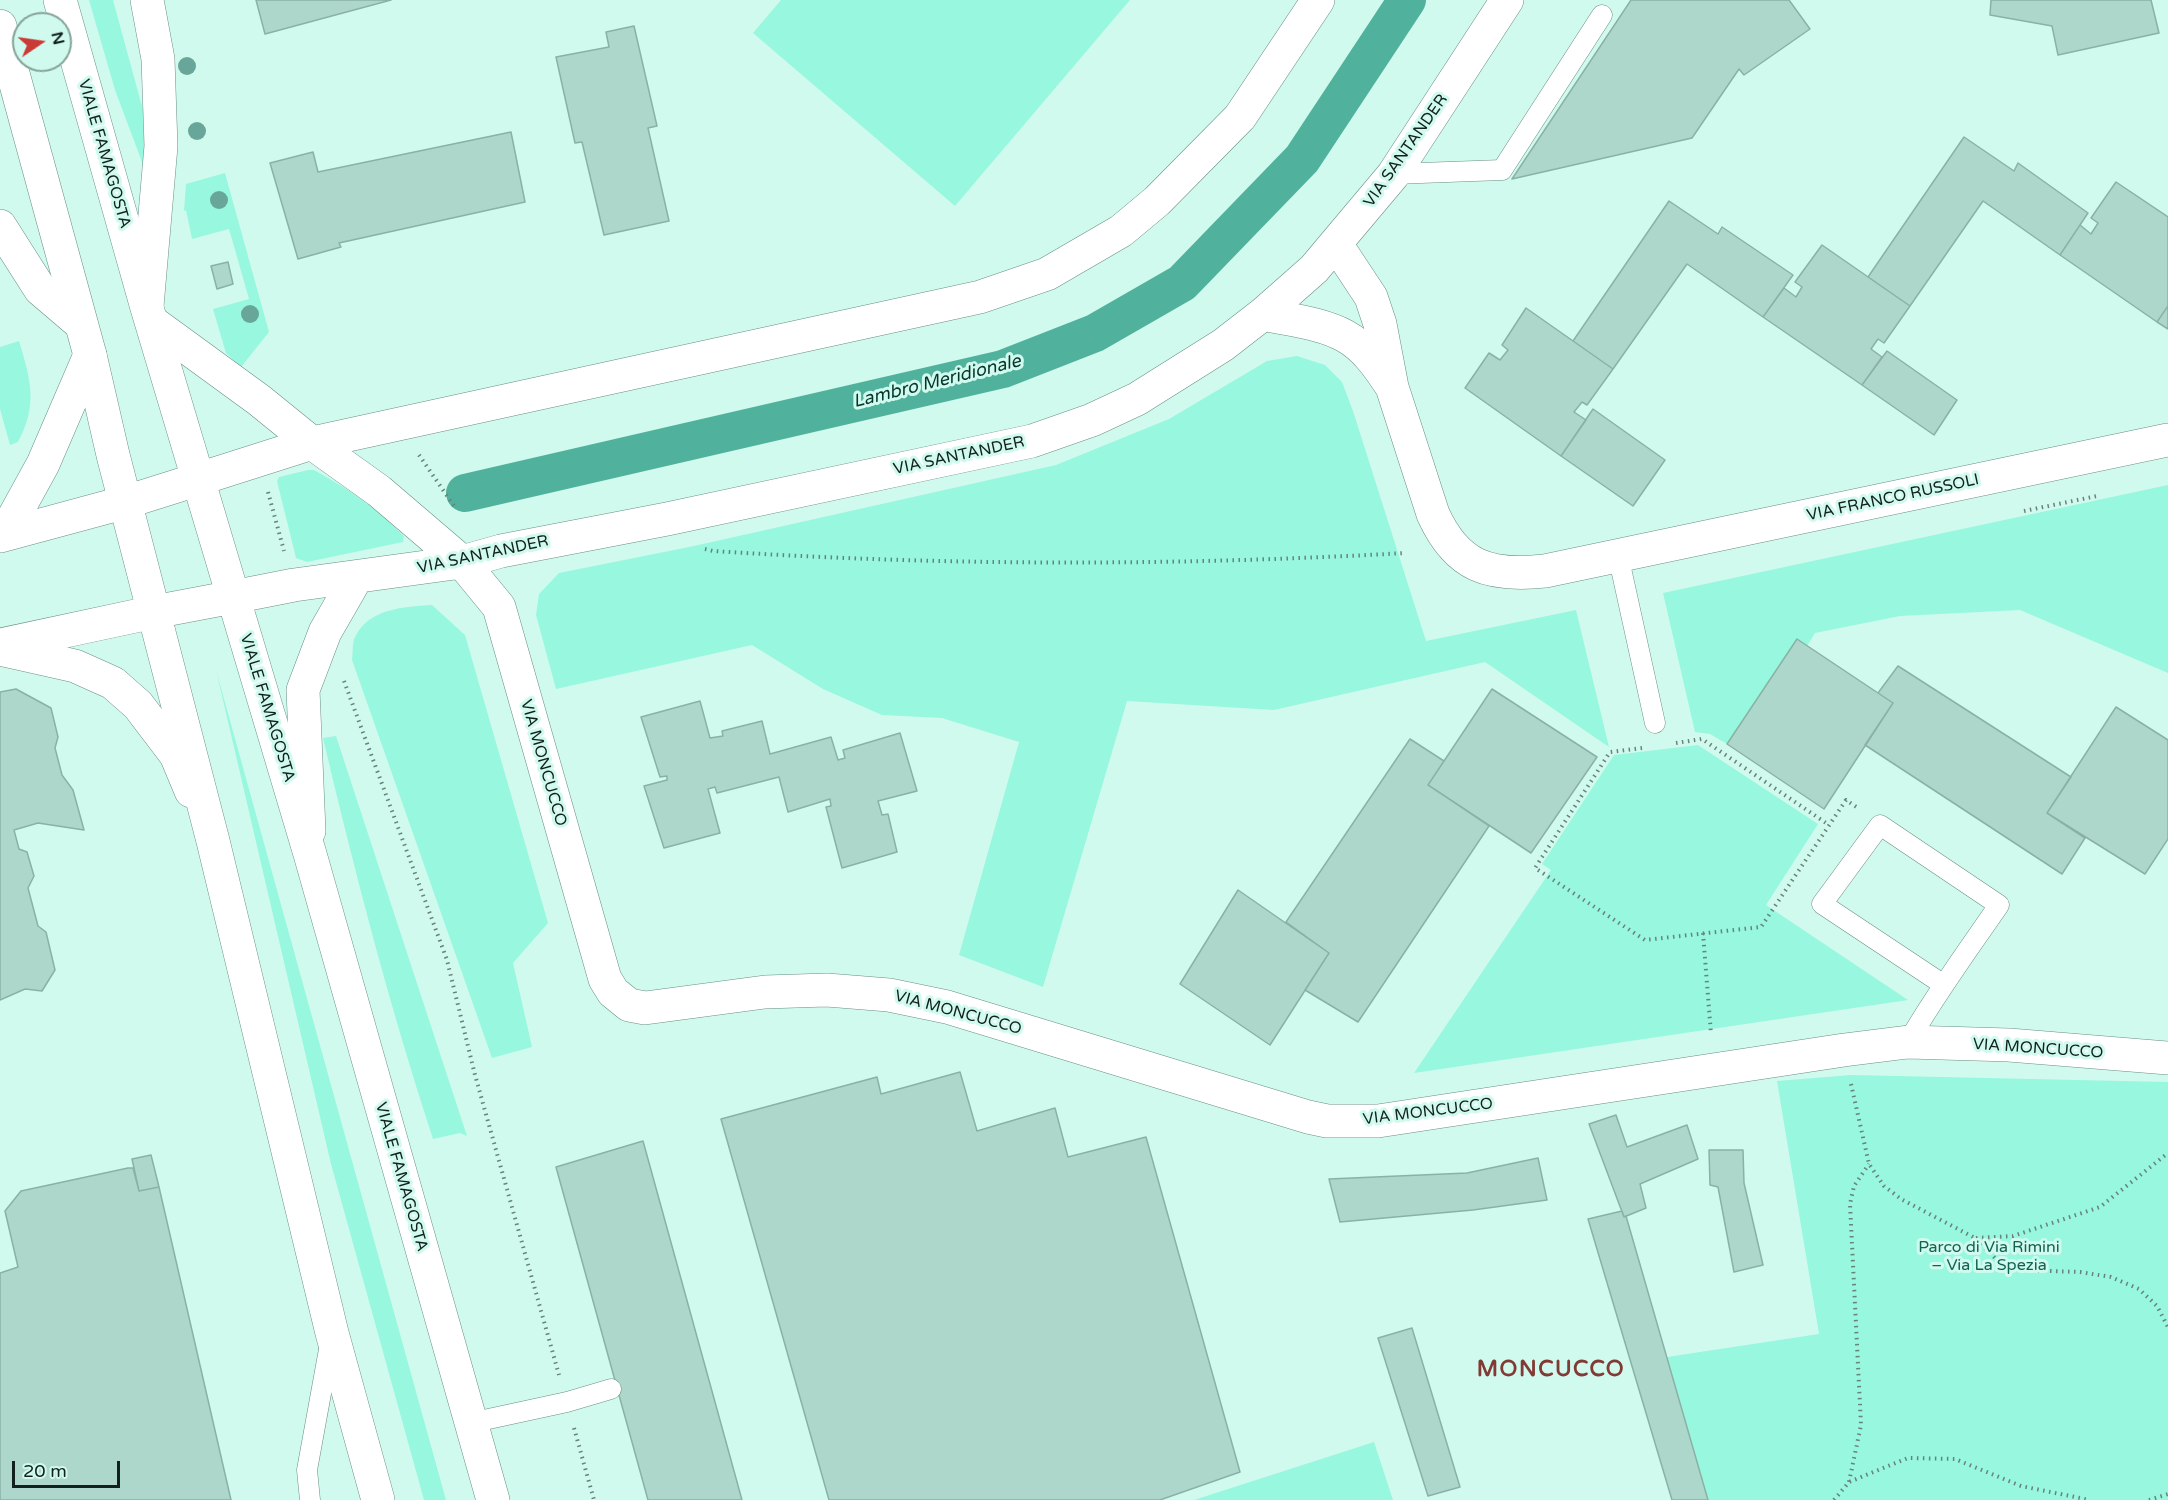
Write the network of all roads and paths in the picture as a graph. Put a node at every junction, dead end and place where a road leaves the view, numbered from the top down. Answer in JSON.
{"nodes":[{"id":1,"x":60,"y":0,"type":"edge"},
{"id":2,"x":147,"y":0,"type":"edge"},
{"id":3,"x":1318,"y":0,"type":"edge"},
{"id":4,"x":1507,"y":0,"type":"edge"},
{"id":5,"x":1602,"y":15,"type":"dead end"},
{"id":6,"x":0,"y":26,"type":"edge"},
{"id":7,"x":1393,"y":174,"type":"junction"},
{"id":8,"x":0,"y":226,"type":"edge"},
{"id":9,"x":1336,"y":244,"type":"junction"},
{"id":10,"x":1263,"y":314,"type":"junction"},
{"id":11,"x":149,"y":315,"type":"junction"},
{"id":12,"x":81,"y":324,"type":"junction"},
{"id":13,"x":90,"y":356,"type":"junction"},
{"id":14,"x":1392,"y":387,"type":"junction"},
{"id":15,"x":2168,"y":440,"type":"edge"},
{"id":16,"x":312,"y":442,"type":"junction"},
{"id":17,"x":416,"y":450,"type":"dead end"},
{"id":18,"x":199,"y":479,"type":"junction"},
{"id":19,"x":268,"y":491,"type":"dead end"},
{"id":20,"x":2097,"y":496,"type":"dead end"},
{"id":21,"x":126,"y":502,"type":"junction"},
{"id":22,"x":456,"y":508,"type":"dead end"},
{"id":23,"x":2024,"y":511,"type":"dead end"},
{"id":24,"x":2,"y":535,"type":"edge"},
{"id":25,"x":701,"y":547,"type":"dead end"},
{"id":26,"x":285,"y":553,"type":"dead end"},
{"id":27,"x":1405,"y":554,"type":"dead end"},
{"id":28,"x":1618,"y":555,"type":"junction"},
{"id":29,"x":462,"y":562,"type":"junction"},
{"id":30,"x":356,"y":578,"type":"junction"},
{"id":31,"x":233,"y":597,"type":"junction"},
{"id":32,"x":154,"y":612,"type":"junction"},
{"id":33,"x":0,"y":647,"type":"edge"},
{"id":34,"x":340,"y":673,"type":"dead end"},
{"id":35,"x":1655,"y":723,"type":"dead end"},
{"id":36,"x":1668,"y":744,"type":"dead end"},
{"id":37,"x":1645,"y":747,"type":"dead end"},
{"id":38,"x":1829,"y":825,"type":"junction"},
{"id":39,"x":1880,"y":825,"type":"junction"},
{"id":40,"x":213,"y":841,"type":"junction"},
{"id":41,"x":310,"y":854,"type":"junction"},
{"id":42,"x":1702,"y":933,"type":"junction"},
{"id":43,"x":1944,"y":986,"type":"junction"},
{"id":44,"x":1711,"y":1039,"type":"dead end"},
{"id":45,"x":1908,"y":1042,"type":"junction"},
{"id":46,"x":2168,"y":1058,"type":"edge"},
{"id":47,"x":1851,"y":1075,"type":"dead end"},
{"id":48,"x":2168,"y":1153,"type":"edge"},
{"id":49,"x":1869,"y":1164,"type":"junction"},
{"id":50,"x":1975,"y":1238,"type":"junction"},
{"id":51,"x":2168,"y":1327,"type":"edge"},
{"id":52,"x":332,"y":1333,"type":"junction"},
{"id":53,"x":611,"y":1389,"type":"dead end"},
{"id":54,"x":567,"y":1402,"type":"junction"},
{"id":55,"x":470,"y":1422,"type":"junction"},
{"id":56,"x":1850,"y":1482,"type":"junction"},
{"id":57,"x":2168,"y":1494,"type":"edge"},
{"id":58,"x":310,"y":1500,"type":"edge"},
{"id":59,"x":378,"y":1500,"type":"edge"},
{"id":60,"x":493,"y":1500,"type":"edge"},
{"id":61,"x":594,"y":1500,"type":"edge"},
{"id":62,"x":1833,"y":1500,"type":"edge"},
{"id":63,"x":2090,"y":1500,"type":"edge"},
{"id":64,"x":2150,"y":1500,"type":"edge"}],
"edges":[{"from":1,"to":11,"type":"street","name":"VIALE FAMAGOSTA"},
{"from":2,"to":11,"type":"street","name":"VIALE FAMAGOSTA"},
{"from":3,"to":16,"type":"street"},
{"from":4,"to":7,"type":"street","name":"VIA SANTANDER"},
{"from":5,"to":7,"type":"lane"},
{"from":6,"to":12,"type":"street"},
{"from":7,"to":9,"type":"street","name":"VIA SANTANDER"},
{"from":8,"to":12,"type":"street"},
{"from":9,"to":10,"type":"street","name":"VIA SANTANDER"},
{"from":9,"to":14,"type":"street","name":"VIA FRANCO RUSSOLI"},
{"from":10,"to":14,"type":"street","name":"VIA FRANCO RUSSOLI"},
{"from":10,"to":29,"type":"street","name":"VIA SANTANDER"},
{"from":11,"to":16,"type":"street"},
{"from":11,"to":18,"type":"street","name":"VIALE FAMAGOSTA"},
{"from":12,"to":13,"type":"street"},
{"from":13,"to":21,"type":"street"},
{"from":13,"to":24,"type":"street"},
{"from":14,"to":28,"type":"street","name":"VIA FRANCO RUSSOLI"},
{"from":15,"to":28,"type":"street","name":"VIA FRANCO RUSSOLI"},
{"from":16,"to":18,"type":"street"},
{"from":16,"to":29,"type":"street","name":"VIA MONCUCCO"},
{"from":17,"to":22,"type":"path"},
{"from":18,"to":21,"type":"street"},
{"from":18,"to":31,"type":"street","name":"VIALE FAMAGOSTA"},
{"from":19,"to":26,"type":"path"},
{"from":20,"to":23,"type":"path"},
{"from":21,"to":24,"type":"street"},
{"from":21,"to":32,"type":"street"},
{"from":25,"to":27,"type":"path"},
{"from":28,"to":35,"type":"lane"},
{"from":29,"to":30,"type":"street","name":"VIA SANTANDER"},
{"from":29,"to":45,"type":"street","name":"VIA MONCUCCO"},
{"from":30,"to":31,"type":"street","name":"VIA SANTANDER"},
{"from":30,"to":41,"type":"street","name":"VIALE FAMAGOSTA"},
{"from":31,"to":32,"type":"street"},
{"from":31,"to":41,"type":"street","name":"VIALE FAMAGOSTA"},
{"from":32,"to":33,"type":"street"},
{"from":32,"to":40,"type":"street"},
{"from":33,"to":40,"type":"street"},
{"from":34,"to":54,"type":"path"},
{"from":36,"to":38,"type":"path"},
{"from":37,"to":42,"type":"path"},
{"from":38,"to":39,"type":"path"},
{"from":38,"to":42,"type":"path"},
{"from":39,"to":43,"type":"lane"},
{"from":39,"to":43,"type":"lane"},
{"from":40,"to":52,"type":"street"},
{"from":41,"to":55,"type":"street","name":"VIALE FAMAGOSTA"},
{"from":42,"to":44,"type":"path"},
{"from":43,"to":45,"type":"lane"},
{"from":45,"to":46,"type":"street","name":"VIA MONCUCCO"},
{"from":47,"to":49,"type":"path"},
{"from":48,"to":50,"type":"path"},
{"from":49,"to":50,"type":"path"},
{"from":49,"to":56,"type":"path"},
{"from":50,"to":51,"type":"path"},
{"from":52,"to":58,"type":"lane"},
{"from":52,"to":59,"type":"street"},
{"from":53,"to":54,"type":"lane"},
{"from":54,"to":55,"type":"lane"},
{"from":54,"to":61,"type":"path"},
{"from":55,"to":60,"type":"street","name":"VIALE FAMAGOSTA"},
{"from":56,"to":62,"type":"path"},
{"from":56,"to":63,"type":"path"},
{"from":57,"to":64,"type":"path"}]}
